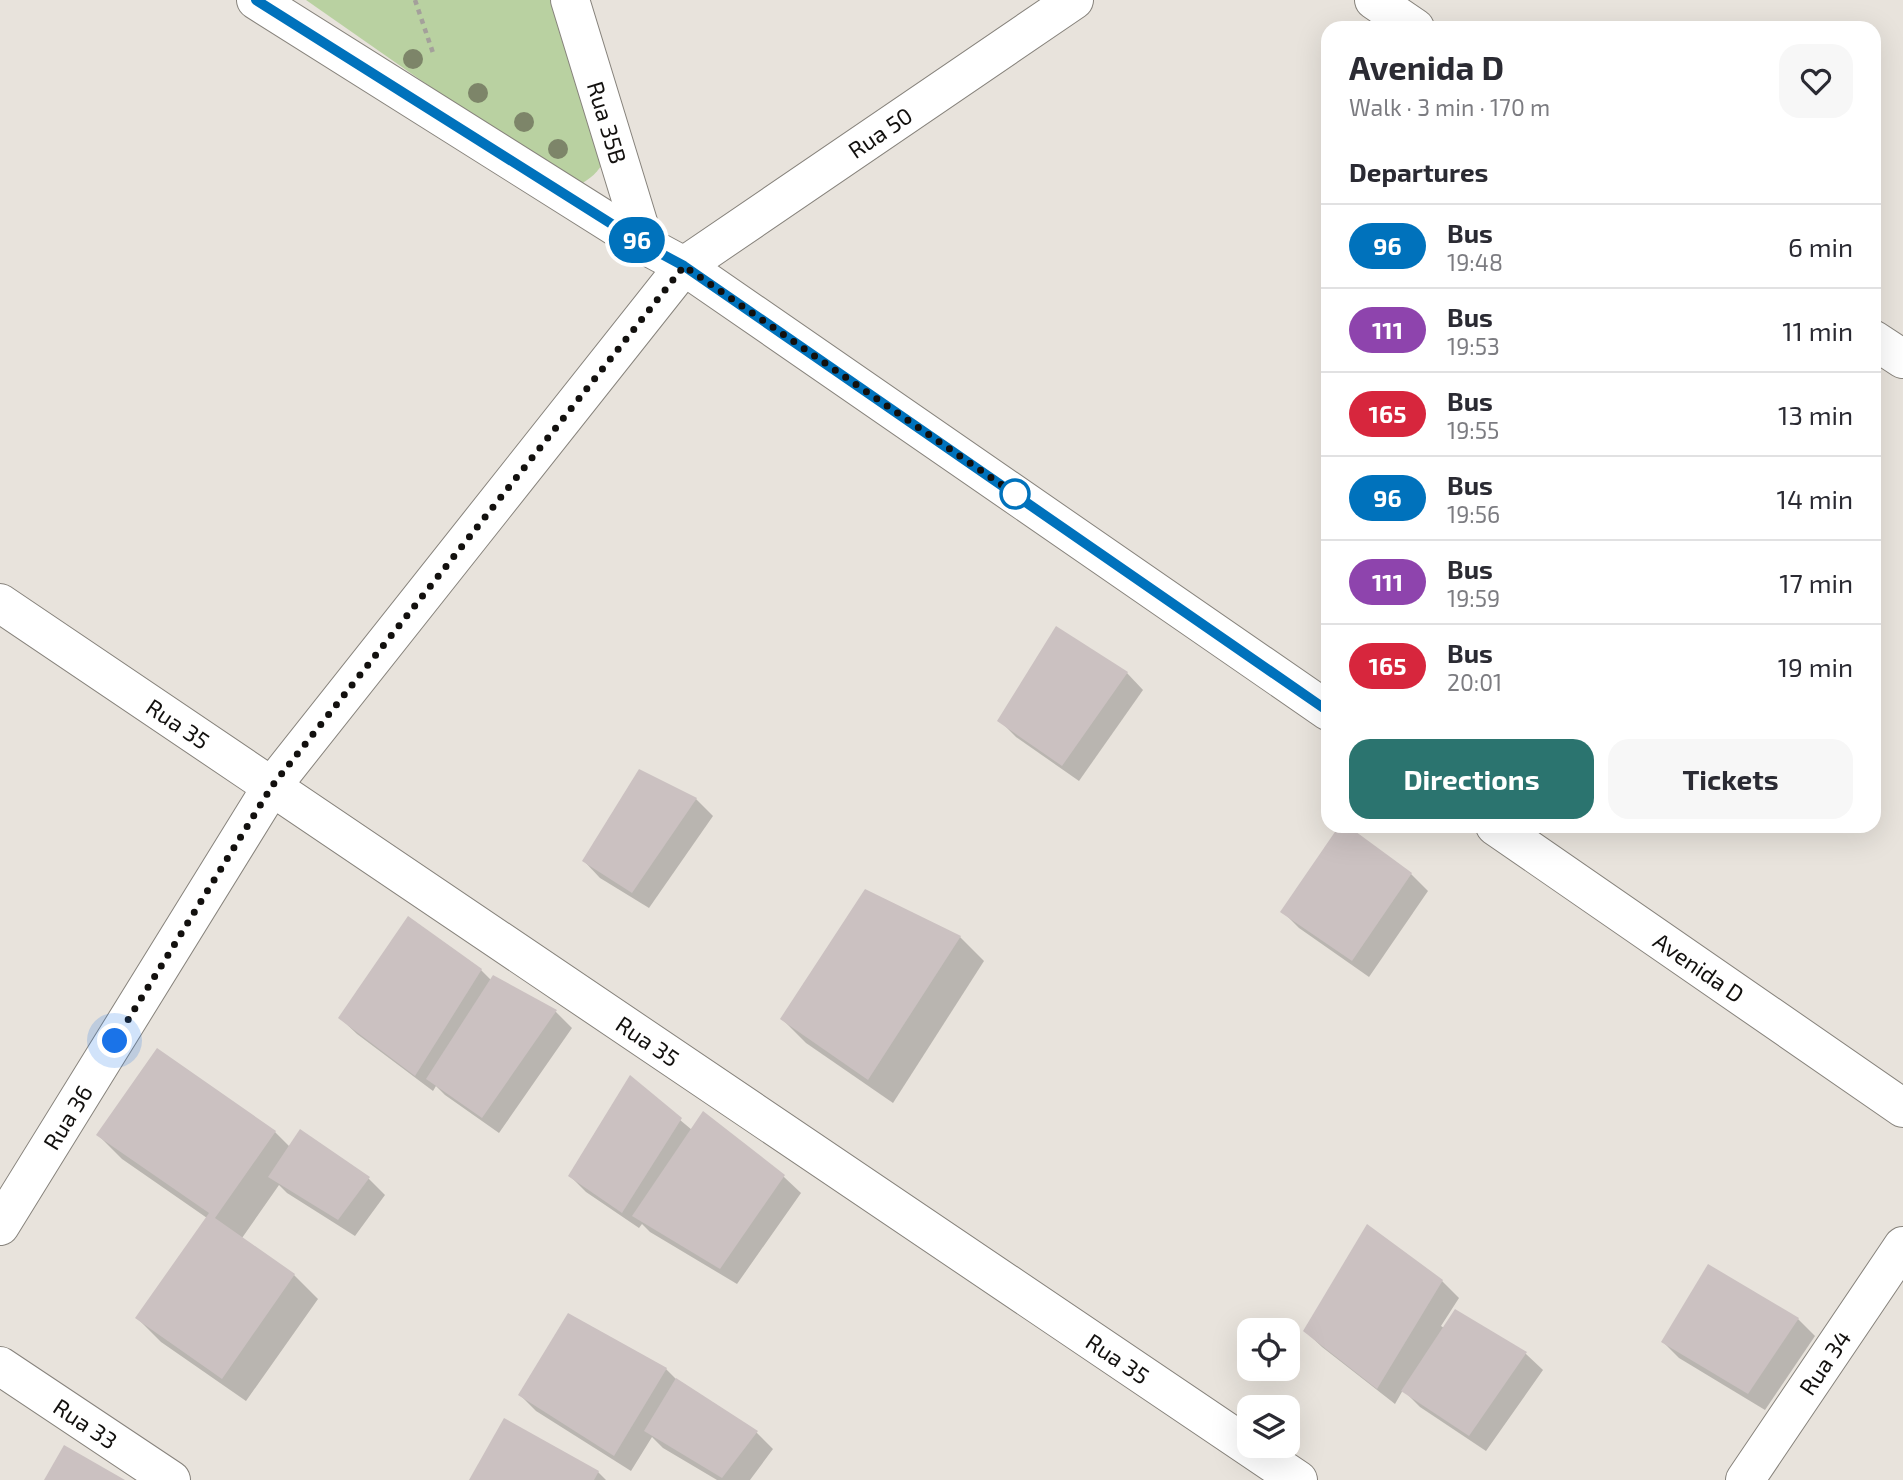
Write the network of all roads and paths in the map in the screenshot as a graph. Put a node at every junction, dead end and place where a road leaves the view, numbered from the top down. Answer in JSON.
{"nodes":[{"id":1,"x":256,"y":0,"type":"edge"},
{"id":2,"x":415,"y":0,"type":"edge"},
{"id":3,"x":570,"y":0,"type":"edge"},
{"id":4,"x":1074,"y":0,"type":"edge"},
{"id":5,"x":1374,"y":0,"type":"edge"},
{"id":6,"x":1405,"y":21,"type":"edge"},
{"id":7,"x":436,"y":62,"type":"dead end"},
{"id":8,"x":645,"y":245,"type":"junction"},
{"id":9,"x":684,"y":266,"type":"junction"},
{"id":10,"x":1881,"y":345,"type":"edge"},
{"id":11,"x":1903,"y":359,"type":"edge"},
{"id":12,"x":0,"y":603,"type":"edge"},
{"id":13,"x":1321,"y":706,"type":"edge"},
{"id":14,"x":272,"y":786,"type":"junction"},
{"id":15,"x":1505,"y":833,"type":"edge"},
{"id":16,"x":1903,"y":1108,"type":"edge"},
{"id":17,"x":0,"y":1226,"type":"edge"},
{"id":18,"x":1903,"y":1246,"type":"edge"},
{"id":19,"x":0,"y":1366,"type":"edge"},
{"id":20,"x":171,"y":1480,"type":"edge"},
{"id":21,"x":1298,"y":1480,"type":"edge"},
{"id":22,"x":1745,"y":1480,"type":"edge"}],
"edges":[{"from":1,"to":8,"type":"street"},
{"from":2,"to":7,"type":"path"},
{"from":3,"to":8,"type":"street","name":"Rua 35B"},
{"from":4,"to":9,"type":"street","name":"Rua 50"},
{"from":5,"to":6,"type":"street"},
{"from":8,"to":9,"type":"street"},
{"from":9,"to":13,"type":"street"},
{"from":9,"to":14,"type":"street","name":"Rua 36"},
{"from":10,"to":11,"type":"street"},
{"from":12,"to":14,"type":"street","name":"Rua 35"},
{"from":14,"to":17,"type":"street","name":"Rua 36"},
{"from":14,"to":21,"type":"street","name":"Rua 35"},
{"from":15,"to":16,"type":"street","name":"Avenida D"},
{"from":18,"to":22,"type":"street","name":"Rua 34"},
{"from":19,"to":20,"type":"street","name":"Rua 33"}]}
